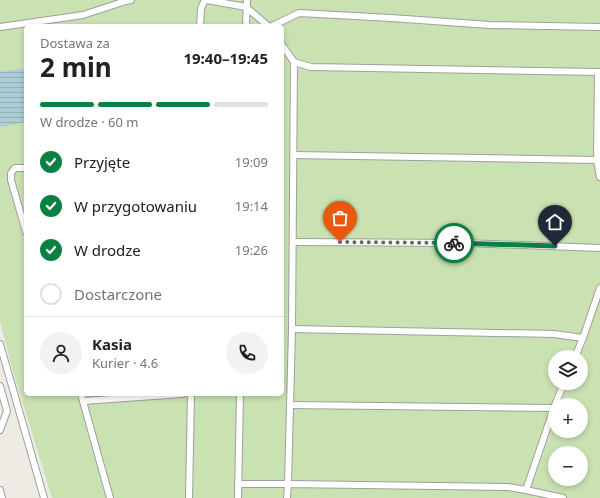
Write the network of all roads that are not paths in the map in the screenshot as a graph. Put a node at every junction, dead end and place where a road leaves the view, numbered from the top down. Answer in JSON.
{"nodes":[{"id":1,"x":131,"y":0,"type":"edge"},
{"id":2,"x":206,"y":0,"type":"edge"},
{"id":3,"x":247,"y":0,"type":"edge"},
{"id":4,"x":246,"y":7,"type":"junction"},
{"id":5,"x":200,"y":24,"type":"edge"},
{"id":6,"x":246,"y":24,"type":"edge"},
{"id":7,"x":266,"y":24,"type":"edge"},
{"id":8,"x":276,"y":24,"type":"edge"},
{"id":9,"x":0,"y":27,"type":"edge"},
{"id":10,"x":600,"y":27,"type":"edge"},
{"id":11,"x":284,"y":48,"type":"edge"},
{"id":12,"x":294,"y":62,"type":"junction"},
{"id":13,"x":599,"y":72,"type":"edge"},
{"id":14,"x":294,"y":155,"type":"junction"},
{"id":15,"x":597,"y":160,"type":"junction"},
{"id":16,"x":24,"y":168,"type":"edge"},
{"id":17,"x":600,"y":177,"type":"edge"},
{"id":18,"x":24,"y":225,"type":"edge"},
{"id":19,"x":293,"y":242,"type":"junction"},
{"id":20,"x":600,"y":248,"type":"edge"},
{"id":21,"x":600,"y":288,"type":"edge"},
{"id":22,"x":292,"y":329,"type":"junction"},
{"id":23,"x":583,"y":338,"type":"junction"},
{"id":24,"x":0,"y":344,"type":"edge"},
{"id":25,"x":578,"y":350,"type":"edge"},
{"id":26,"x":0,"y":386,"type":"edge"},
{"id":27,"x":82,"y":396,"type":"edge"},
{"id":28,"x":154,"y":396,"type":"edge"},
{"id":29,"x":192,"y":396,"type":"edge"},
{"id":30,"x":240,"y":396,"type":"edge"},
{"id":31,"x":83,"y":401,"type":"junction"},
{"id":32,"x":290,"y":405,"type":"junction"},
{"id":33,"x":548,"y":406,"type":"edge"},
{"id":34,"x":548,"y":426,"type":"edge"},
{"id":35,"x":0,"y":430,"type":"edge"},
{"id":36,"x":238,"y":484,"type":"junction"},
{"id":37,"x":288,"y":484,"type":"junction"},
{"id":38,"x":0,"y":490,"type":"edge"},
{"id":39,"x":526,"y":490,"type":"junction"},
{"id":40,"x":2,"y":498,"type":"edge"},
{"id":41,"x":44,"y":498,"type":"edge"},
{"id":42,"x":110,"y":498,"type":"edge"},
{"id":43,"x":189,"y":498,"type":"edge"},
{"id":44,"x":238,"y":498,"type":"edge"},
{"id":45,"x":287,"y":498,"type":"edge"},
{"id":46,"x":563,"y":498,"type":"edge"}],
"edges":[{"from":1,"to":9,"type":"lane"},
{"from":2,"to":4,"type":"lane"},
{"from":2,"to":5,"type":"lane"},
{"from":3,"to":4,"type":"lane"},
{"from":4,"to":6,"type":"lane"},
{"from":4,"to":7,"type":"lane"},
{"from":8,"to":10,"type":"lane"},
{"from":11,"to":12,"type":"lane"},
{"from":12,"to":13,"type":"lane"},
{"from":12,"to":14,"type":"lane"},
{"from":13,"to":15,"type":"lane"},
{"from":14,"to":15,"type":"lane"},
{"from":14,"to":19,"type":"lane"},
{"from":15,"to":17,"type":"lane"},
{"from":16,"to":18,"type":"lane"},
{"from":19,"to":20,"type":"lane"},
{"from":19,"to":22,"type":"lane"},
{"from":21,"to":23,"type":"lane"},
{"from":22,"to":23,"type":"lane"},
{"from":22,"to":32,"type":"lane"},
{"from":23,"to":25,"type":"lane"},
{"from":24,"to":41,"type":"lane"},
{"from":26,"to":35,"type":"lane"},
{"from":27,"to":31,"type":"lane"},
{"from":28,"to":31,"type":"lane"},
{"from":29,"to":43,"type":"lane"},
{"from":30,"to":36,"type":"lane"},
{"from":31,"to":42,"type":"lane"},
{"from":32,"to":33,"type":"lane"},
{"from":32,"to":37,"type":"lane"},
{"from":34,"to":39,"type":"lane"},
{"from":36,"to":37,"type":"lane"},
{"from":36,"to":44,"type":"lane"},
{"from":37,"to":39,"type":"lane"},
{"from":37,"to":45,"type":"lane"},
{"from":38,"to":40,"type":"lane"},
{"from":39,"to":46,"type":"lane"}]}
